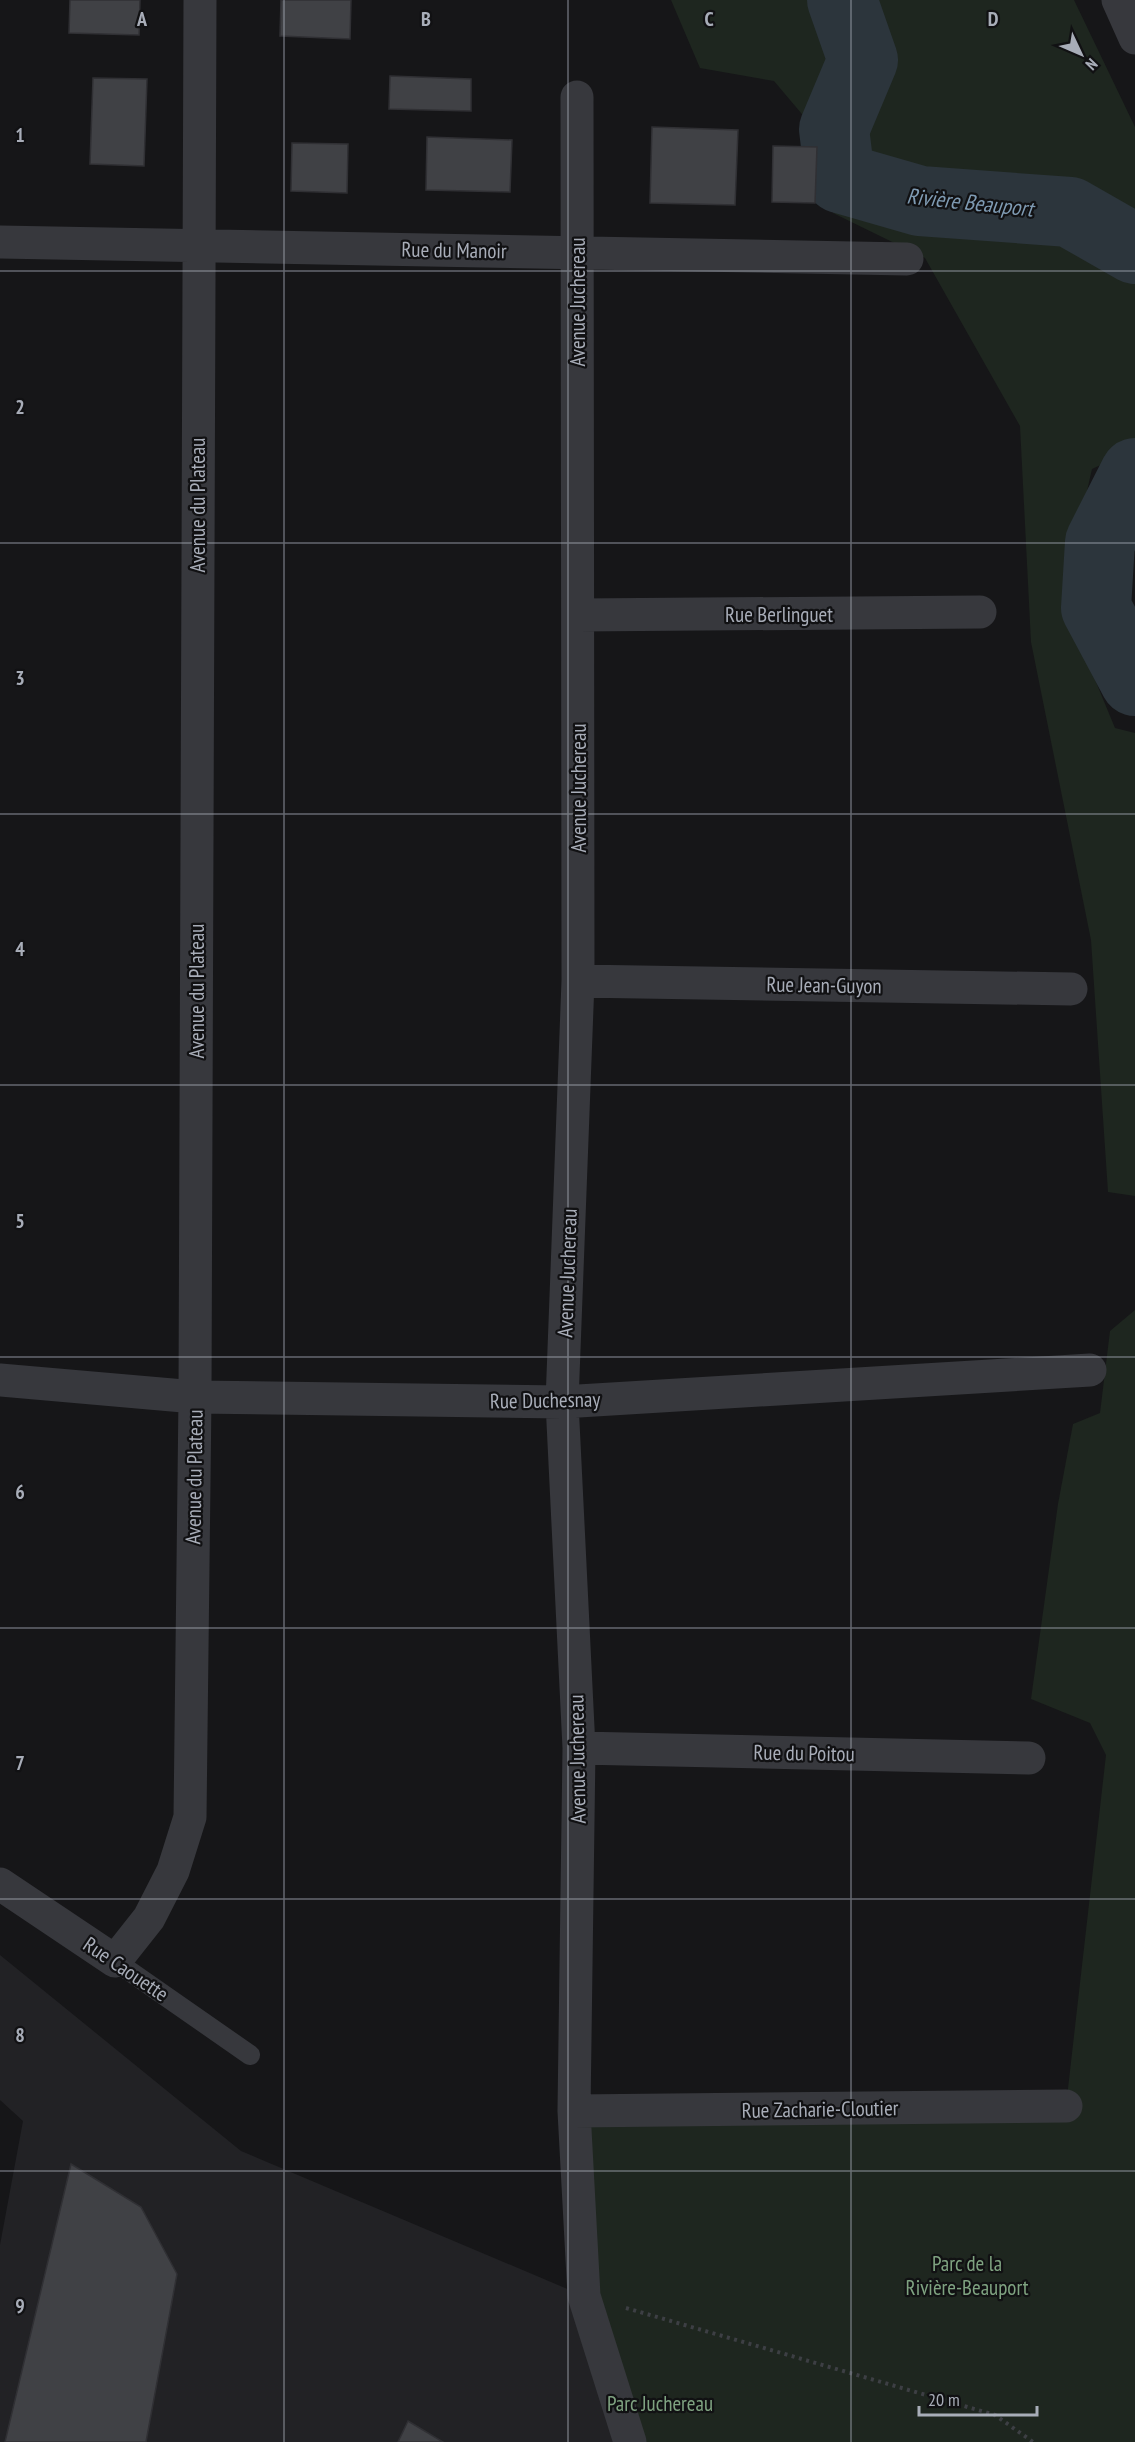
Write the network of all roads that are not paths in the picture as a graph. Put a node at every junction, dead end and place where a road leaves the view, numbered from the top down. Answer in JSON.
{"nodes":[{"id":1,"x":200,"y":0,"type":"edge"},
{"id":2,"x":1118,"y":0,"type":"edge"},
{"id":3,"x":1135,"y":38,"type":"edge"},
{"id":4,"x":578,"y":97,"type":"dead end"},
{"id":5,"x":0,"y":242,"type":"edge"},
{"id":6,"x":198,"y":246,"type":"junction"},
{"id":7,"x":577,"y":253,"type":"junction"},
{"id":8,"x":907,"y":259,"type":"dead end"},
{"id":9,"x":980,"y":612,"type":"dead end"},
{"id":10,"x":579,"y":615,"type":"junction"},
{"id":11,"x":578,"y":981,"type":"junction"},
{"id":12,"x":1071,"y":989,"type":"dead end"},
{"id":13,"x":1090,"y":1370,"type":"dead end"},
{"id":14,"x":0,"y":1380,"type":"edge"},
{"id":15,"x":195,"y":1397,"type":"junction"},
{"id":16,"x":562,"y":1402,"type":"junction"},
{"id":17,"x":579,"y":1748,"type":"junction"},
{"id":18,"x":1029,"y":1758,"type":"dead end"},
{"id":19,"x":0,"y":1884,"type":"edge"},
{"id":20,"x":115,"y":1961,"type":"junction"},
{"id":21,"x":250,"y":2055,"type":"dead end"},
{"id":22,"x":1066,"y":2106,"type":"dead end"},
{"id":23,"x":574,"y":2111,"type":"junction"},
{"id":24,"x":630,"y":2442,"type":"edge"}],
"edges":[{"from":1,"to":6,"type":"street","name":"Avenue du Plateau"},
{"from":2,"to":3,"type":"street"},
{"from":4,"to":7,"type":"street","name":"Avenue Juchereau"},
{"from":5,"to":6,"type":"street","name":"Rue du Manoir"},
{"from":6,"to":7,"type":"street","name":"Rue du Manoir"},
{"from":6,"to":15,"type":"street","name":"Avenue du Plateau"},
{"from":7,"to":8,"type":"street","name":"Rue du Manoir"},
{"from":7,"to":10,"type":"street","name":"Avenue Juchereau"},
{"from":9,"to":10,"type":"street","name":"Rue Berlinguet"},
{"from":10,"to":11,"type":"street","name":"Avenue Juchereau"},
{"from":11,"to":12,"type":"street","name":"Rue Jean-Guyon"},
{"from":11,"to":16,"type":"street","name":"Avenue Juchereau"},
{"from":13,"to":16,"type":"street","name":"Rue Duchesnay"},
{"from":14,"to":15,"type":"street","name":"Rue Duchesnay"},
{"from":15,"to":16,"type":"street","name":"Rue Duchesnay"},
{"from":15,"to":20,"type":"street","name":"Avenue du Plateau"},
{"from":16,"to":17,"type":"street","name":"Avenue Juchereau"},
{"from":17,"to":18,"type":"street","name":"Rue du Poitou"},
{"from":17,"to":23,"type":"street","name":"Avenue Juchereau"},
{"from":19,"to":20,"type":"street","name":"Rue Caouette"},
{"from":20,"to":21,"type":"lane","name":"Rue Caouette"},
{"from":22,"to":23,"type":"street","name":"Rue Zacharie-Cloutier"},
{"from":23,"to":24,"type":"street","name":"Avenue Juchereau"}]}
